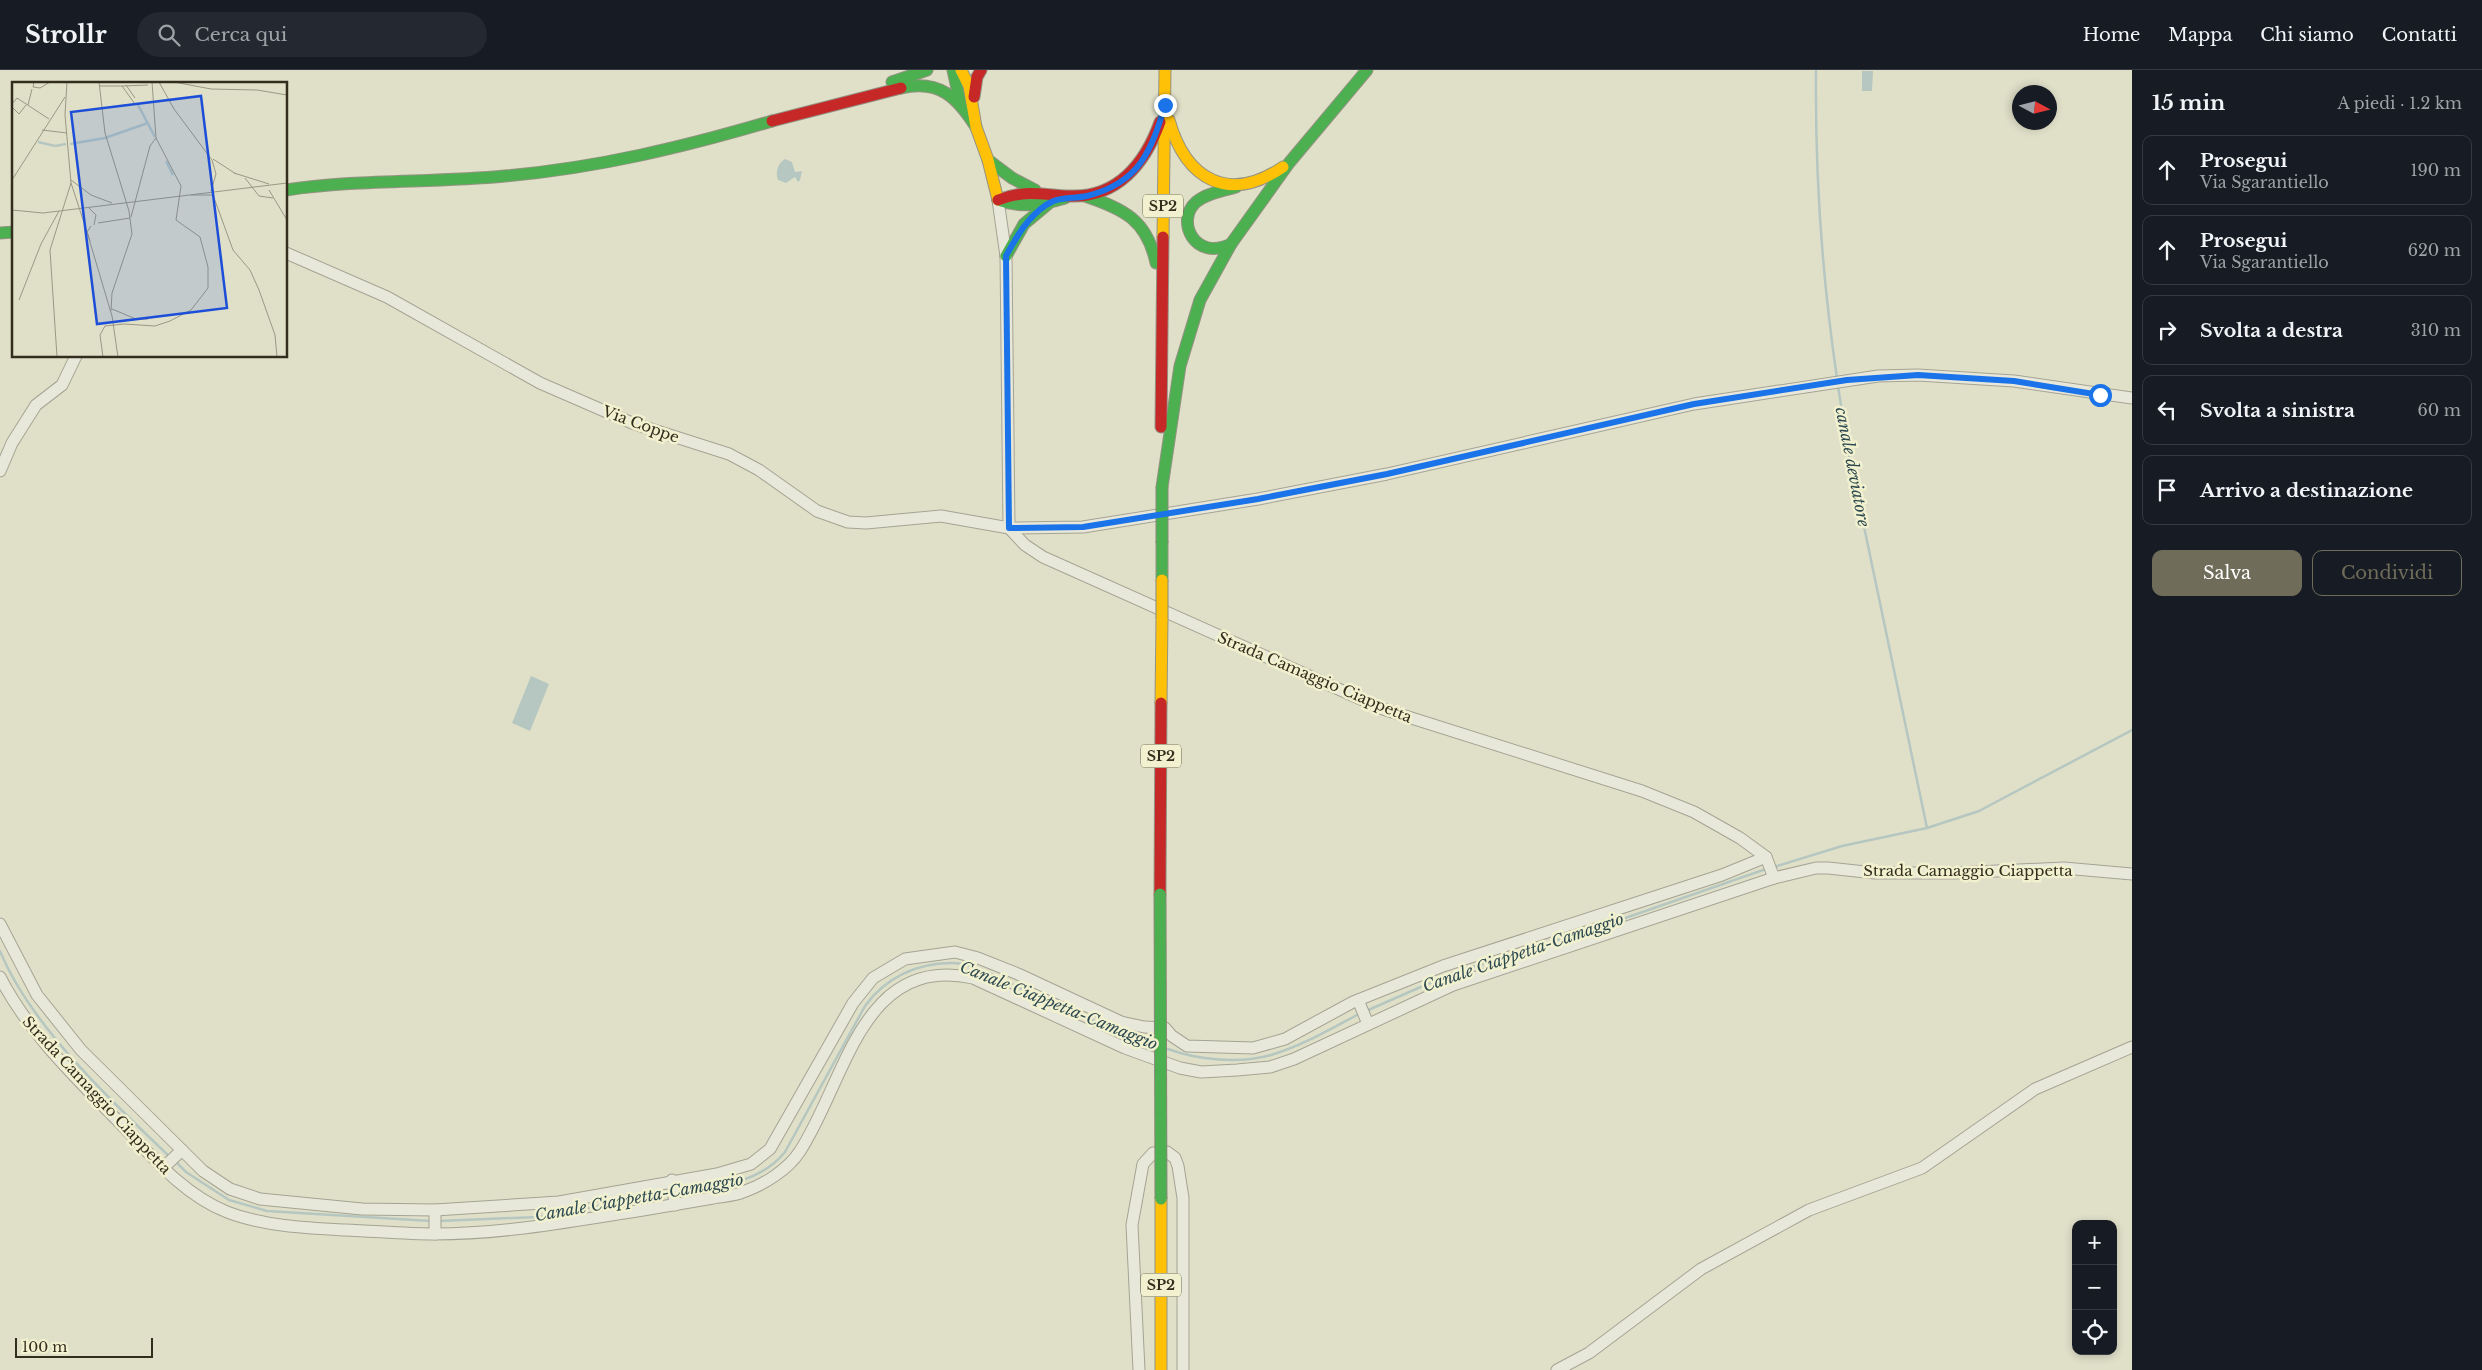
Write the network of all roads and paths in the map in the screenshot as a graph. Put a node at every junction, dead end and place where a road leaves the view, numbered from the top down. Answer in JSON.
{"nodes":[{"id":1,"x":927,"y":70,"type":"edge"},
{"id":2,"x":953,"y":70,"type":"edge"},
{"id":3,"x":961,"y":70,"type":"edge"},
{"id":4,"x":981,"y":70,"type":"edge"},
{"id":5,"x":1165,"y":70,"type":"edge"},
{"id":6,"x":1367,"y":70,"type":"edge"},
{"id":7,"x":836,"y":102,"type":"junction"},
{"id":8,"x":960,"y":102,"type":"junction"},
{"id":9,"x":1165,"y":105,"type":"junction"},
{"id":10,"x":973,"y":106,"type":"junction"},
{"id":11,"x":976,"y":127,"type":"junction"},
{"id":12,"x":988,"y":160,"type":"junction"},
{"id":13,"x":1289,"y":163,"type":"junction"},
{"id":14,"x":1236,"y":187,"type":"junction"},
{"id":15,"x":288,"y":190,"type":"edge"},
{"id":16,"x":1035,"y":190,"type":"junction"},
{"id":17,"x":1070,"y":196,"type":"junction"},
{"id":18,"x":1085,"y":196,"type":"junction"},
{"id":19,"x":998,"y":200,"type":"junction"},
{"id":20,"x":1048,"y":204,"type":"junction"},
{"id":21,"x":1231,"y":244,"type":"junction"},
{"id":22,"x":288,"y":254,"type":"edge"},
{"id":23,"x":1006,"y":256,"type":"junction"},
{"id":24,"x":1162,"y":308,"type":"junction"},
{"id":25,"x":75,"y":358,"type":"edge"},
{"id":26,"x":2132,"y":398,"type":"edge"},
{"id":27,"x":0,"y":471,"type":"edge"},
{"id":28,"x":1162,"y":487,"type":"junction"},
{"id":29,"x":1009,"y":528,"type":"junction"},
{"id":30,"x":1767,"y":860,"type":"junction"},
{"id":31,"x":2132,"y":874,"type":"edge"},
{"id":32,"x":1774,"y":876,"type":"junction"},
{"id":33,"x":1592,"y":917,"type":"junction"},
{"id":34,"x":0,"y":924,"type":"edge"},
{"id":35,"x":1598,"y":937,"type":"junction"},
{"id":36,"x":0,"y":977,"type":"edge"},
{"id":37,"x":1358,"y":1000,"type":"junction"},
{"id":38,"x":1077,"y":1001,"type":"junction"},
{"id":39,"x":1067,"y":1021,"type":"junction"},
{"id":40,"x":1368,"y":1024,"type":"junction"},
{"id":41,"x":838,"y":1026,"type":"junction"},
{"id":42,"x":857,"y":1037,"type":"junction"},
{"id":43,"x":2132,"y":1047,"type":"edge"},
{"id":44,"x":182,"y":1150,"type":"junction"},
{"id":45,"x":163,"y":1168,"type":"junction"},
{"id":46,"x":672,"y":1180,"type":"junction"},
{"id":47,"x":675,"y":1205,"type":"junction"},
{"id":48,"x":434,"y":1210,"type":"junction"},
{"id":49,"x":435,"y":1234,"type":"junction"},
{"id":50,"x":1139,"y":1370,"type":"edge"},
{"id":51,"x":1161,"y":1370,"type":"edge"},
{"id":52,"x":1184,"y":1370,"type":"edge"},
{"id":53,"x":1557,"y":1370,"type":"edge"}],
"edges":[{"from":1,"to":7,"type":"main road"},
{"from":2,"to":8,"type":"main road"},
{"from":3,"to":10,"type":"main road"},
{"from":4,"to":10,"type":"main road"},
{"from":5,"to":9,"type":"main road","number":"SP2"},
{"from":6,"to":13,"type":"main road"},
{"from":7,"to":8,"type":"main road"},
{"from":7,"to":15,"type":"main road"},
{"from":8,"to":11,"type":"main road"},
{"from":9,"to":14,"type":"main road"},
{"from":9,"to":18,"type":"main road"},
{"from":9,"to":24,"type":"main road","number":"SP2"},
{"from":10,"to":11,"type":"main road"},
{"from":11,"to":12,"type":"main road"},
{"from":12,"to":16,"type":"main road"},
{"from":12,"to":19,"type":"main road"},
{"from":13,"to":14,"type":"main road"},
{"from":13,"to":21,"type":"main road"},
{"from":14,"to":21,"type":"main road"},
{"from":16,"to":17,"type":"main road"},
{"from":16,"to":19,"type":"main road"},
{"from":17,"to":18,"type":"main road"},
{"from":17,"to":20,"type":"main road"},
{"from":18,"to":24,"type":"main road"},
{"from":19,"to":20,"type":"main road"},
{"from":19,"to":23,"type":"street"},
{"from":20,"to":23,"type":"main road"},
{"from":21,"to":28,"type":"main road"},
{"from":22,"to":29,"type":"street","name":"Via Coppe"},
{"from":23,"to":29,"type":"street"},
{"from":24,"to":28,"type":"main road","number":"SP2"},
{"from":25,"to":27,"type":"street"},
{"from":26,"to":29,"type":"street","name":"Via Coppe"},
{"from":28,"to":51,"type":"main road","number":"SP2","bridge":true},
{"from":29,"to":30,"type":"street","name":"Strada Camaggio Ciappetta"},
{"from":30,"to":32,"type":"street"},
{"from":30,"to":33,"type":"street"},
{"from":31,"to":32,"type":"street","name":"Strada Camaggio Ciappetta"},
{"from":32,"to":35,"type":"street","name":"Strada Camaggio Ciappetta"},
{"from":33,"to":35,"type":"street"},
{"from":33,"to":37,"type":"street"},
{"from":34,"to":44,"type":"street"},
{"from":35,"to":40,"type":"street","name":"Strada Camaggio Ciappetta"},
{"from":36,"to":45,"type":"street","name":"Strada Camaggio Ciappetta"},
{"from":37,"to":38,"type":"street"},
{"from":37,"to":40,"type":"street"},
{"from":38,"to":39,"type":"street"},
{"from":38,"to":41,"type":"street"},
{"from":39,"to":40,"type":"street","name":"Strada Camaggio Ciappetta"},
{"from":39,"to":42,"type":"street","name":"Strada Camaggio Ciappetta"},
{"from":41,"to":42,"type":"street"},
{"from":41,"to":46,"type":"street"},
{"from":42,"to":47,"type":"street","name":"Strada Camaggio Ciappetta"},
{"from":43,"to":53,"type":"street"},
{"from":44,"to":45,"type":"street"},
{"from":44,"to":48,"type":"street"},
{"from":45,"to":49,"type":"street","name":"Strada Camaggio Ciappetta"},
{"from":46,"to":47,"type":"street"},
{"from":46,"to":48,"type":"street"},
{"from":47,"to":49,"type":"street","name":"Strada Camaggio Ciappetta"},
{"from":48,"to":49,"type":"street"},
{"from":50,"to":52,"type":"street"}]}
